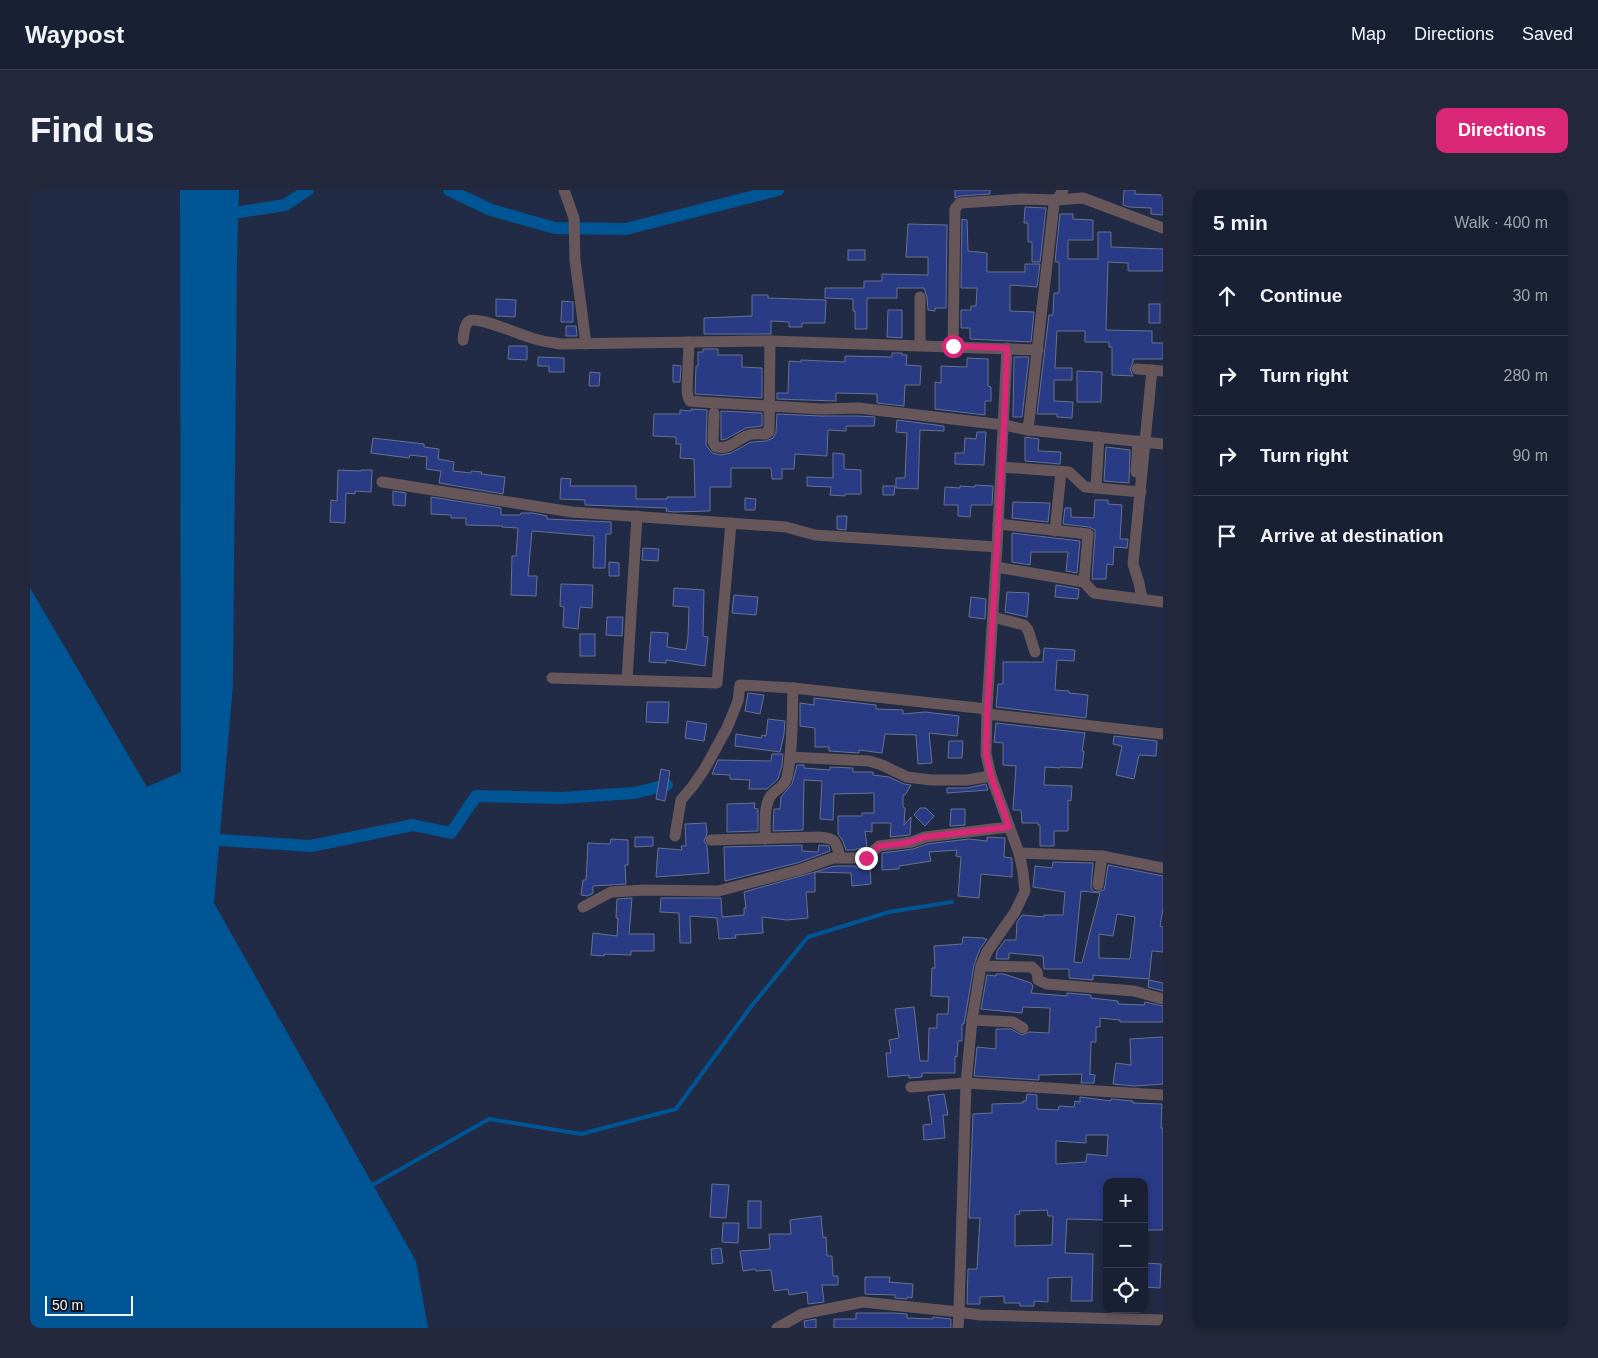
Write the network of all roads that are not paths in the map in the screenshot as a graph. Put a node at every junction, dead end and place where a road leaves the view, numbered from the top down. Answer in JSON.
{"nodes":[{"id":1,"x":564,"y":190,"type":"edge"},
{"id":2,"x":1060,"y":195,"type":"edge"},
{"id":3,"x":1163,"y":228,"type":"edge"},
{"id":4,"x":920,"y":297,"type":"dead end"},
{"id":5,"x":464,"y":340,"type":"dead end"},
{"id":6,"x":770,"y":341,"type":"junction"},
{"id":7,"x":689,"y":342,"type":"junction"},
{"id":8,"x":586,"y":344,"type":"junction"},
{"id":9,"x":920,"y":345,"type":"junction"},
{"id":10,"x":953,"y":346,"type":"junction"},
{"id":11,"x":1007,"y":348,"type":"junction"},
{"id":12,"x":1038,"y":350,"type":"junction"},
{"id":13,"x":1137,"y":369,"type":"dead end"},
{"id":14,"x":1158,"y":370,"type":"edge"},
{"id":15,"x":769,"y":406,"type":"junction"},
{"id":16,"x":714,"y":413,"type":"dead end"},
{"id":17,"x":1004,"y":425,"type":"junction"},
{"id":18,"x":1028,"y":430,"type":"junction"},
{"id":19,"x":1099,"y":437,"type":"junction"},
{"id":20,"x":1142,"y":442,"type":"junction"},
{"id":21,"x":1163,"y":444,"type":"edge"},
{"id":22,"x":1002,"y":467,"type":"junction"},
{"id":23,"x":1062,"y":472,"type":"junction"},
{"id":24,"x":382,"y":482,"type":"dead end"},
{"id":25,"x":1096,"y":488,"type":"junction"},
{"id":26,"x":1137,"y":492,"type":"junction"},
{"id":27,"x":637,"y":516,"type":"junction"},
{"id":28,"x":731,"y":523,"type":"junction"},
{"id":29,"x":998,"y":524,"type":"junction"},
{"id":30,"x":1056,"y":531,"type":"junction"},
{"id":31,"x":997,"y":547,"type":"junction"},
{"id":32,"x":996,"y":567,"type":"junction"},
{"id":33,"x":1084,"y":582,"type":"junction"},
{"id":34,"x":1142,"y":599,"type":"junction"},
{"id":35,"x":1163,"y":602,"type":"edge"},
{"id":36,"x":993,"y":617,"type":"junction"},
{"id":37,"x":1035,"y":652,"type":"dead end"},
{"id":38,"x":552,"y":678,"type":"dead end"},
{"id":39,"x":627,"y":680,"type":"junction"},
{"id":40,"x":717,"y":683,"type":"junction"},
{"id":41,"x":740,"y":685,"type":"junction"},
{"id":42,"x":793,"y":688,"type":"junction"},
{"id":43,"x":987,"y":712,"type":"junction"},
{"id":44,"x":1163,"y":734,"type":"edge"},
{"id":45,"x":790,"y":757,"type":"junction"},
{"id":46,"x":991,"y":776,"type":"junction"},
{"id":47,"x":1009,"y":827,"type":"junction"},
{"id":48,"x":675,"y":836,"type":"dead end"},
{"id":49,"x":766,"y":839,"type":"junction"},
{"id":50,"x":711,"y":840,"type":"dead end"},
{"id":51,"x":1019,"y":853,"type":"junction"},
{"id":52,"x":1102,"y":856,"type":"junction"},
{"id":53,"x":840,"y":857,"type":"junction"},
{"id":54,"x":1163,"y":868,"type":"edge"},
{"id":55,"x":1098,"y":885,"type":"dead end"},
{"id":56,"x":583,"y":907,"type":"dead end"},
{"id":57,"x":981,"y":966,"type":"junction"},
{"id":58,"x":1163,"y":998,"type":"edge"},
{"id":59,"x":972,"y":1020,"type":"junction"},
{"id":60,"x":1023,"y":1028,"type":"dead end"},
{"id":61,"x":966,"y":1083,"type":"junction"},
{"id":62,"x":911,"y":1087,"type":"dead end"},
{"id":63,"x":1163,"y":1095,"type":"edge"},
{"id":64,"x":959,"y":1312,"type":"junction"},
{"id":65,"x":1163,"y":1320,"type":"edge"},
{"id":66,"x":1097,"y":1324,"type":"edge"},
{"id":67,"x":776,"y":1328,"type":"edge"},
{"id":68,"x":958,"y":1328,"type":"edge"}],
"edges":[{"from":1,"to":8,"type":"street"},
{"from":2,"to":3,"type":"street"},
{"from":2,"to":10,"type":"street"},
{"from":2,"to":12,"type":"street"},
{"from":4,"to":9,"type":"street"},
{"from":5,"to":8,"type":"street"},
{"from":6,"to":7,"type":"street"},
{"from":6,"to":9,"type":"street"},
{"from":6,"to":15,"type":"street"},
{"from":7,"to":8,"type":"street"},
{"from":7,"to":15,"type":"street"},
{"from":9,"to":10,"type":"street"},
{"from":10,"to":11,"type":"street"},
{"from":11,"to":12,"type":"street"},
{"from":11,"to":17,"type":"street"},
{"from":12,"to":18,"type":"street"},
{"from":13,"to":14,"type":"street"},
{"from":14,"to":20,"type":"street"},
{"from":15,"to":16,"type":"street"},
{"from":15,"to":17,"type":"street"},
{"from":17,"to":18,"type":"street"},
{"from":17,"to":22,"type":"street"},
{"from":18,"to":19,"type":"street"},
{"from":19,"to":20,"type":"street"},
{"from":19,"to":25,"type":"street"},
{"from":20,"to":21,"type":"street"},
{"from":20,"to":26,"type":"street"},
{"from":22,"to":23,"type":"street"},
{"from":22,"to":29,"type":"street"},
{"from":23,"to":25,"type":"street"},
{"from":23,"to":30,"type":"street"},
{"from":24,"to":27,"type":"street"},
{"from":25,"to":26,"type":"street"},
{"from":26,"to":34,"type":"street"},
{"from":27,"to":28,"type":"street"},
{"from":27,"to":39,"type":"street"},
{"from":28,"to":31,"type":"street"},
{"from":28,"to":40,"type":"street"},
{"from":29,"to":30,"type":"street"},
{"from":29,"to":31,"type":"street"},
{"from":30,"to":33,"type":"street"},
{"from":31,"to":32,"type":"street"},
{"from":32,"to":33,"type":"street"},
{"from":32,"to":36,"type":"street"},
{"from":33,"to":34,"type":"street"},
{"from":34,"to":35,"type":"street"},
{"from":36,"to":37,"type":"street"},
{"from":36,"to":43,"type":"street"},
{"from":38,"to":39,"type":"street"},
{"from":39,"to":40,"type":"street"},
{"from":40,"to":41,"type":"street"},
{"from":41,"to":42,"type":"street"},
{"from":41,"to":48,"type":"street"},
{"from":42,"to":43,"type":"street"},
{"from":42,"to":45,"type":"street"},
{"from":43,"to":44,"type":"street"},
{"from":43,"to":46,"type":"street"},
{"from":45,"to":46,"type":"street"},
{"from":45,"to":49,"type":"street"},
{"from":46,"to":47,"type":"street"},
{"from":47,"to":51,"type":"street"},
{"from":47,"to":53,"type":"street"},
{"from":49,"to":50,"type":"street"},
{"from":49,"to":53,"type":"street"},
{"from":51,"to":52,"type":"street"},
{"from":51,"to":57,"type":"street"},
{"from":52,"to":54,"type":"street"},
{"from":52,"to":55,"type":"street"},
{"from":53,"to":56,"type":"street"},
{"from":57,"to":58,"type":"street"},
{"from":57,"to":59,"type":"street"},
{"from":59,"to":60,"type":"street"},
{"from":59,"to":61,"type":"street"},
{"from":61,"to":62,"type":"street"},
{"from":61,"to":63,"type":"street"},
{"from":61,"to":64,"type":"street"},
{"from":64,"to":66,"type":"street"},
{"from":64,"to":67,"type":"street"},
{"from":64,"to":68,"type":"street"},
{"from":65,"to":66,"type":"street"}]}
